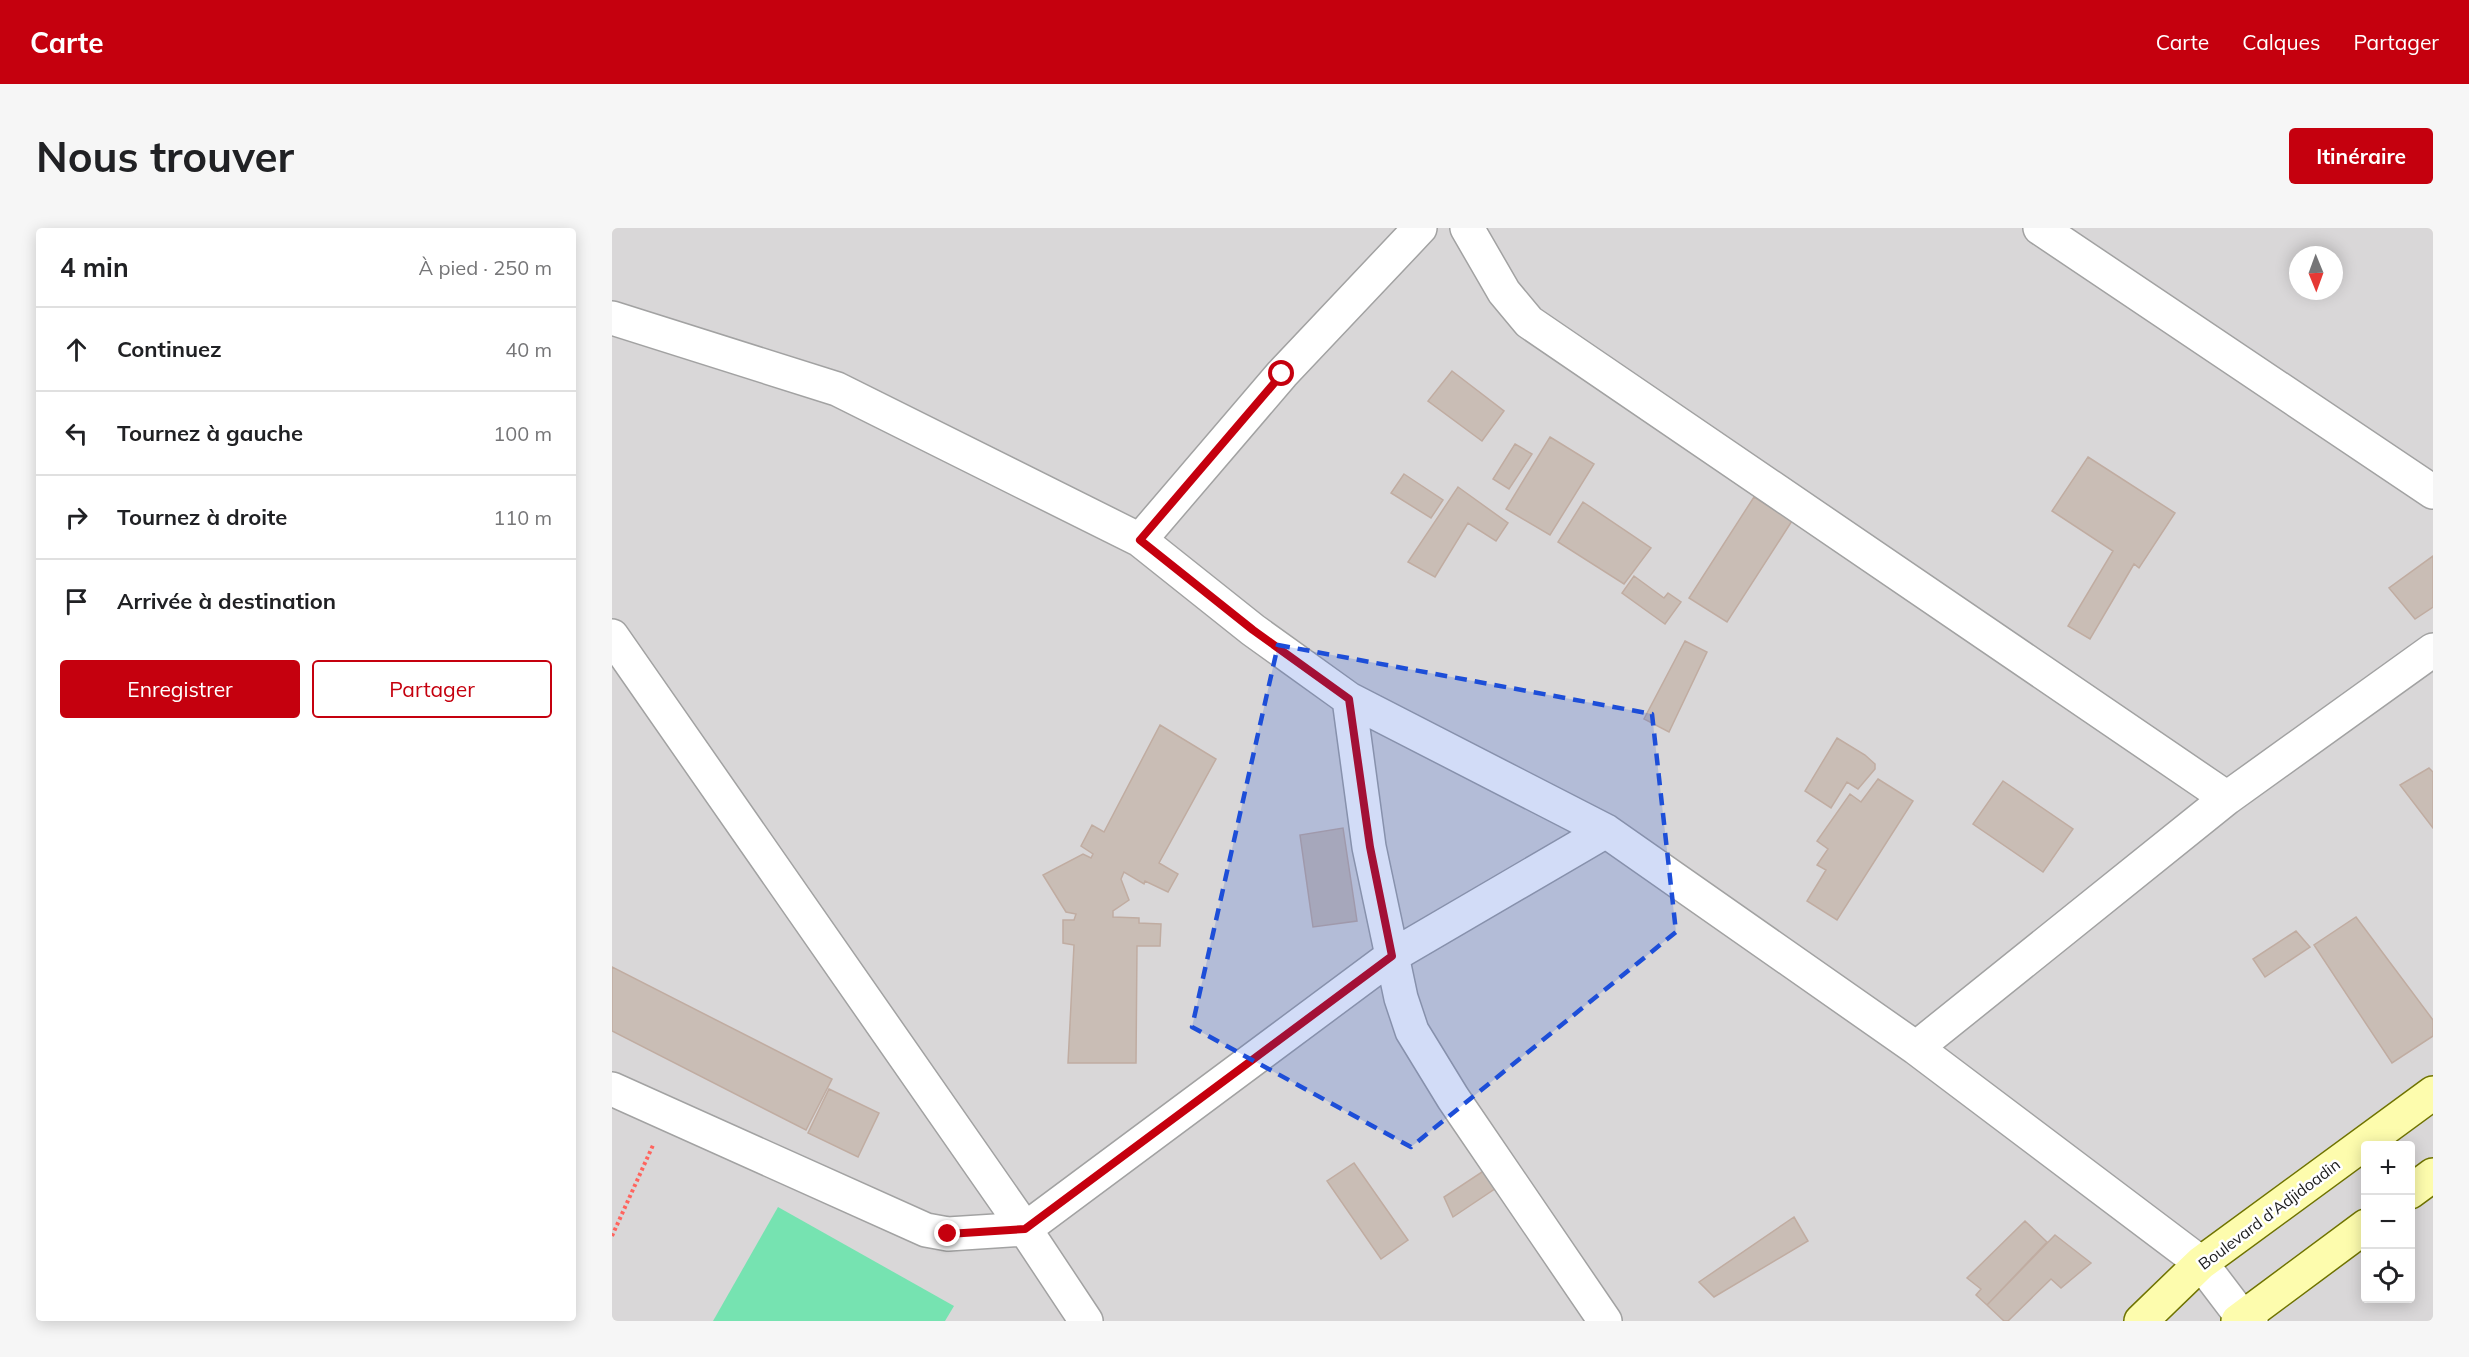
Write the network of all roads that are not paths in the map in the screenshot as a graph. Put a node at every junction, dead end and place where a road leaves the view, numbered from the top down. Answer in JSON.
{"nodes":[{"id":1,"x":1420,"y":228,"type":"edge"},
{"id":2,"x":1467,"y":228,"type":"edge"},
{"id":3,"x":2040,"y":228,"type":"edge"},
{"id":4,"x":612,"y":318,"type":"edge"},
{"id":5,"x":2433,"y":492,"type":"edge"},
{"id":6,"x":1140,"y":540,"type":"junction"},
{"id":7,"x":612,"y":636,"type":"edge"},
{"id":8,"x":2433,"y":650,"type":"edge"},
{"id":9,"x":1349,"y":699,"type":"junction"},
{"id":10,"x":2227,"y":798,"type":"junction"},
{"id":11,"x":1606,"y":831,"type":"junction"},
{"id":12,"x":1392,"y":956,"type":"junction"},
{"id":13,"x":1916,"y":1048,"type":"junction"},
{"id":14,"x":612,"y":1089,"type":"edge"},
{"id":15,"x":2433,"y":1093,"type":"edge"},
{"id":16,"x":2433,"y":1175,"type":"edge"},
{"id":17,"x":2415,"y":1188,"type":"edge"},
{"id":18,"x":1025,"y":1229,"type":"junction"},
{"id":19,"x":2361,"y":1230,"type":"edge"},
{"id":20,"x":2201,"y":1263,"type":"junction"},
{"id":21,"x":2244,"y":1320,"type":"edge"},
{"id":22,"x":1086,"y":1321,"type":"edge"},
{"id":23,"x":1605,"y":1321,"type":"edge"},
{"id":24,"x":2141,"y":1321,"type":"edge"}],
"edges":[{"from":1,"to":6,"type":"street"},
{"from":2,"to":10,"type":"street"},
{"from":3,"to":5,"type":"street"},
{"from":4,"to":6,"type":"street"},
{"from":6,"to":9,"type":"street"},
{"from":7,"to":18,"type":"street"},
{"from":8,"to":10,"type":"street"},
{"from":9,"to":11,"type":"street"},
{"from":9,"to":12,"type":"street"},
{"from":10,"to":13,"type":"street"},
{"from":11,"to":12,"type":"street"},
{"from":11,"to":13,"type":"street"},
{"from":12,"to":18,"type":"street"},
{"from":12,"to":23,"type":"street"},
{"from":13,"to":20,"type":"street"},
{"from":14,"to":18,"type":"street"},
{"from":15,"to":20,"type":"main road","name":"Boulevard d'Adjidoadin"},
{"from":16,"to":17,"type":"main road"},
{"from":18,"to":22,"type":"street"},
{"from":19,"to":21,"type":"main road"},
{"from":20,"to":21,"type":"street"},
{"from":20,"to":24,"type":"main road","name":"Boulevard d'Adjidoadin"}]}
